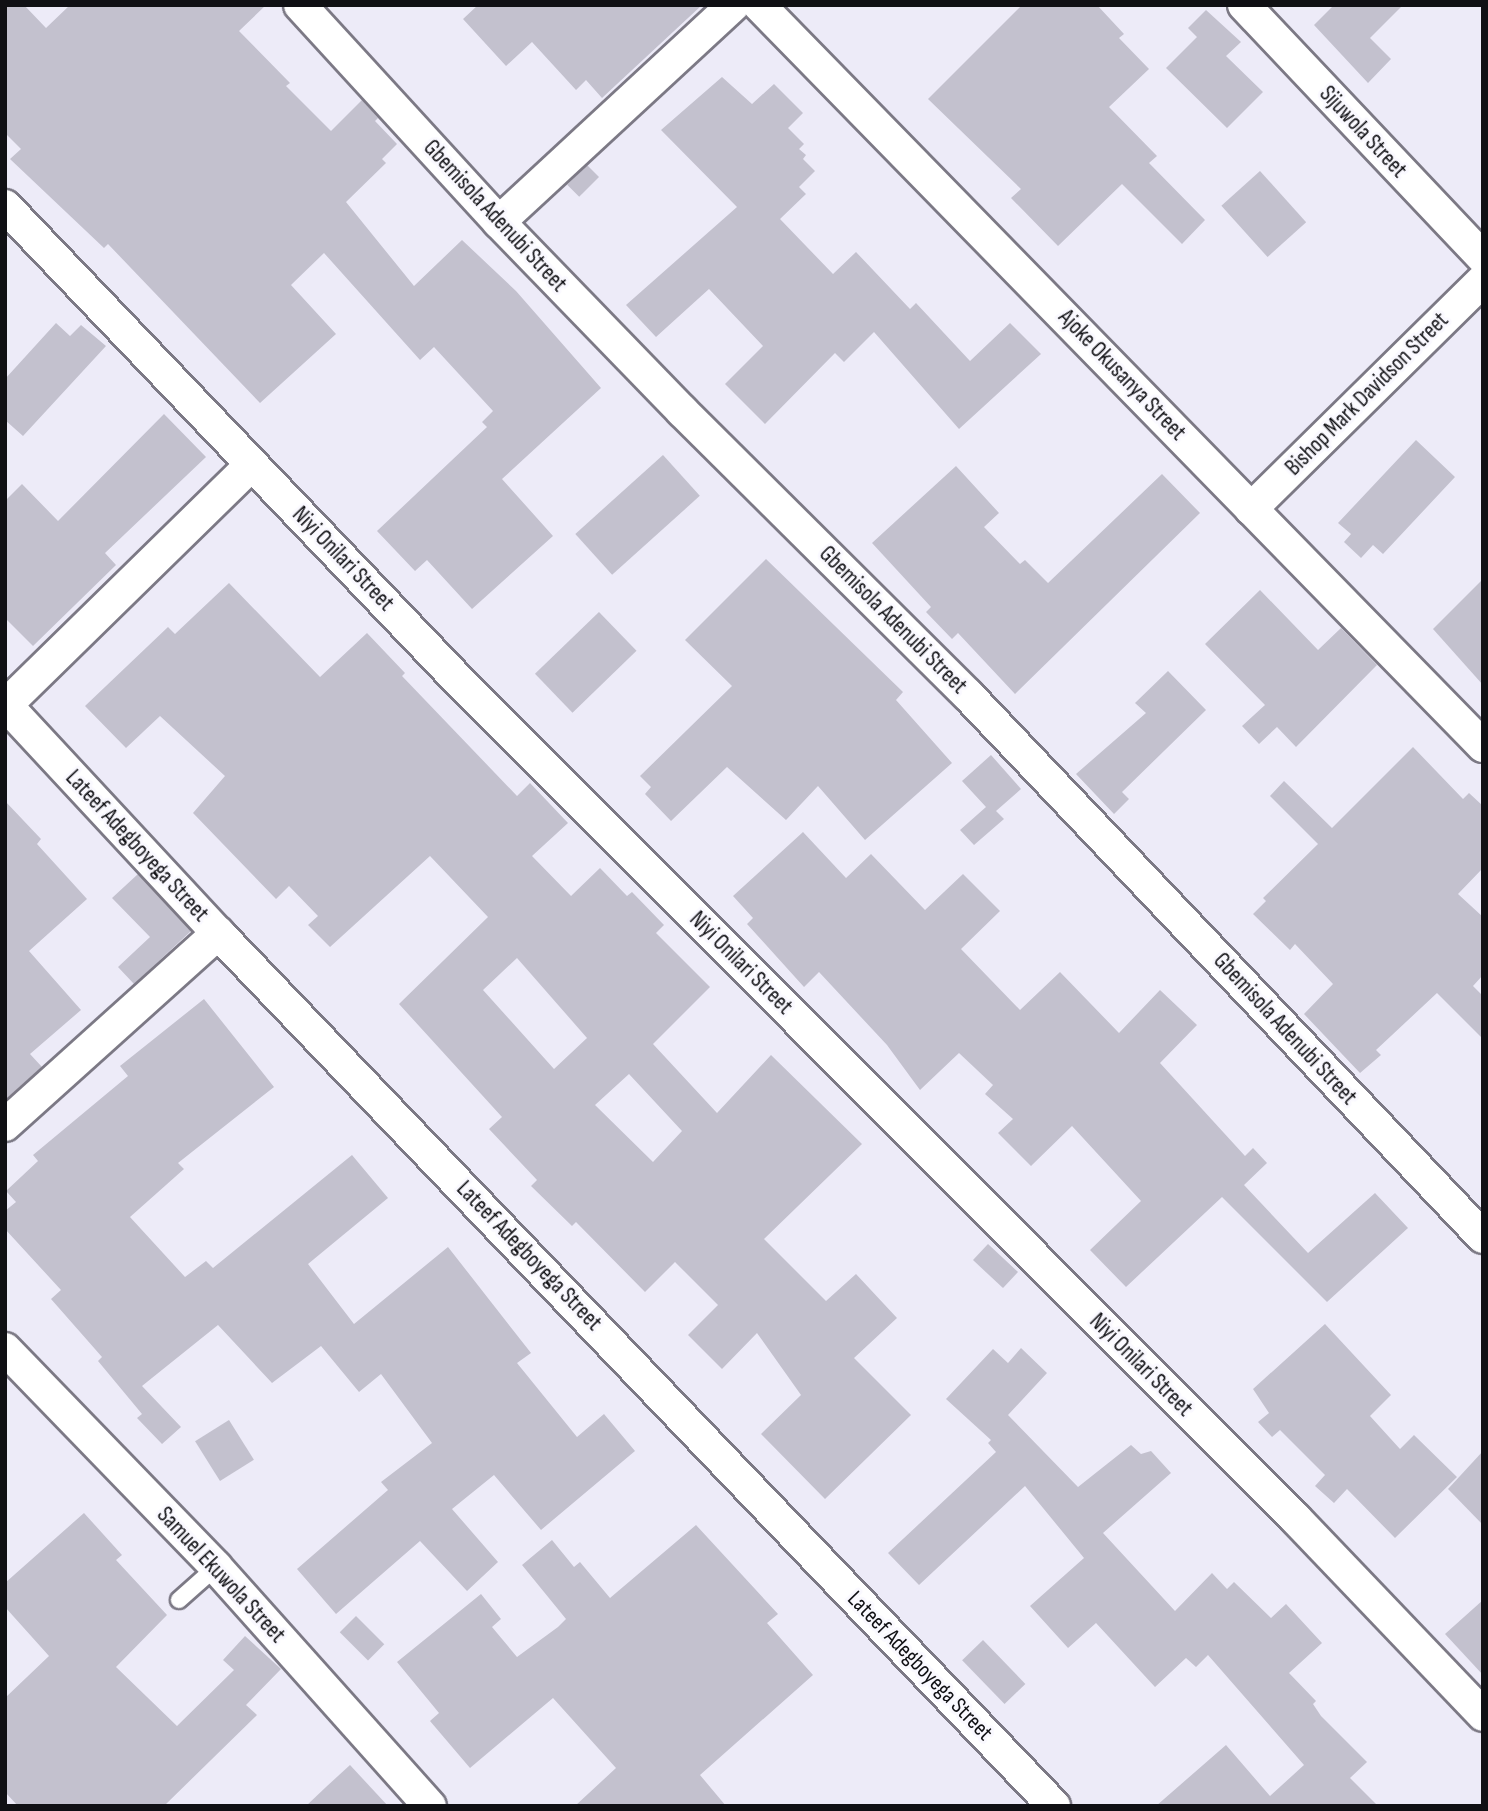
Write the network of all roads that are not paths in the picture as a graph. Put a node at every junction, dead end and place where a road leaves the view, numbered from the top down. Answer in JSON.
{"nodes":[{"id":1,"x":300,"y":5,"type":"edge"},
{"id":2,"x":733,"y":5,"type":"edge"},
{"id":3,"x":759,"y":5,"type":"edge"},
{"id":4,"x":1244,"y":5,"type":"edge"},
{"id":5,"x":5,"y":206,"type":"edge"},
{"id":6,"x":499,"y":222,"type":"junction"},
{"id":7,"x":1483,"y":258,"type":"edge"},
{"id":8,"x":1483,"y":280,"type":"edge"},
{"id":9,"x":252,"y":464,"type":"junction"},
{"id":10,"x":1251,"y":509,"type":"junction"},
{"id":11,"x":6,"y":705,"type":"edge"},
{"id":12,"x":1483,"y":746,"type":"edge"},
{"id":13,"x":218,"y":933,"type":"junction"},
{"id":14,"x":5,"y":1125,"type":"edge"},
{"id":15,"x":1483,"y":1237,"type":"edge"},
{"id":16,"x":5,"y":1349,"type":"edge"},
{"id":17,"x":216,"y":1567,"type":"junction"},
{"id":18,"x":179,"y":1600,"type":"dead end"},
{"id":19,"x":1483,"y":1714,"type":"edge"},
{"id":20,"x":430,"y":1806,"type":"edge"},
{"id":21,"x":1054,"y":1806,"type":"edge"}],
"edges":[{"from":1,"to":6,"type":"street","name":"Gbemisola Adenubi Street"},
{"from":2,"to":6,"type":"street"},
{"from":3,"to":10,"type":"street","name":"Ajoke Okusanya Street"},
{"from":4,"to":7,"type":"street","name":"Sijuwola Street"},
{"from":5,"to":9,"type":"street","name":"Niyi Onilari Street"},
{"from":6,"to":15,"type":"street","name":"Gbemisola Adenubi Street"},
{"from":8,"to":10,"type":"street","name":"Bishop Mark Davidson Street"},
{"from":9,"to":11,"type":"street"},
{"from":9,"to":19,"type":"street","name":"Niyi Onilari Street"},
{"from":10,"to":12,"type":"street","name":"Ajoke Okusanya Street"},
{"from":11,"to":13,"type":"street","name":"Lateef Adegboyega Street"},
{"from":13,"to":14,"type":"street"},
{"from":13,"to":21,"type":"street","name":"Lateef Adegboyega Street"},
{"from":16,"to":17,"type":"street","name":"Samuel Ekuwola Street"},
{"from":17,"to":18,"type":"lane"},
{"from":17,"to":20,"type":"street","name":"Samuel Ekuwola Street"}]}
